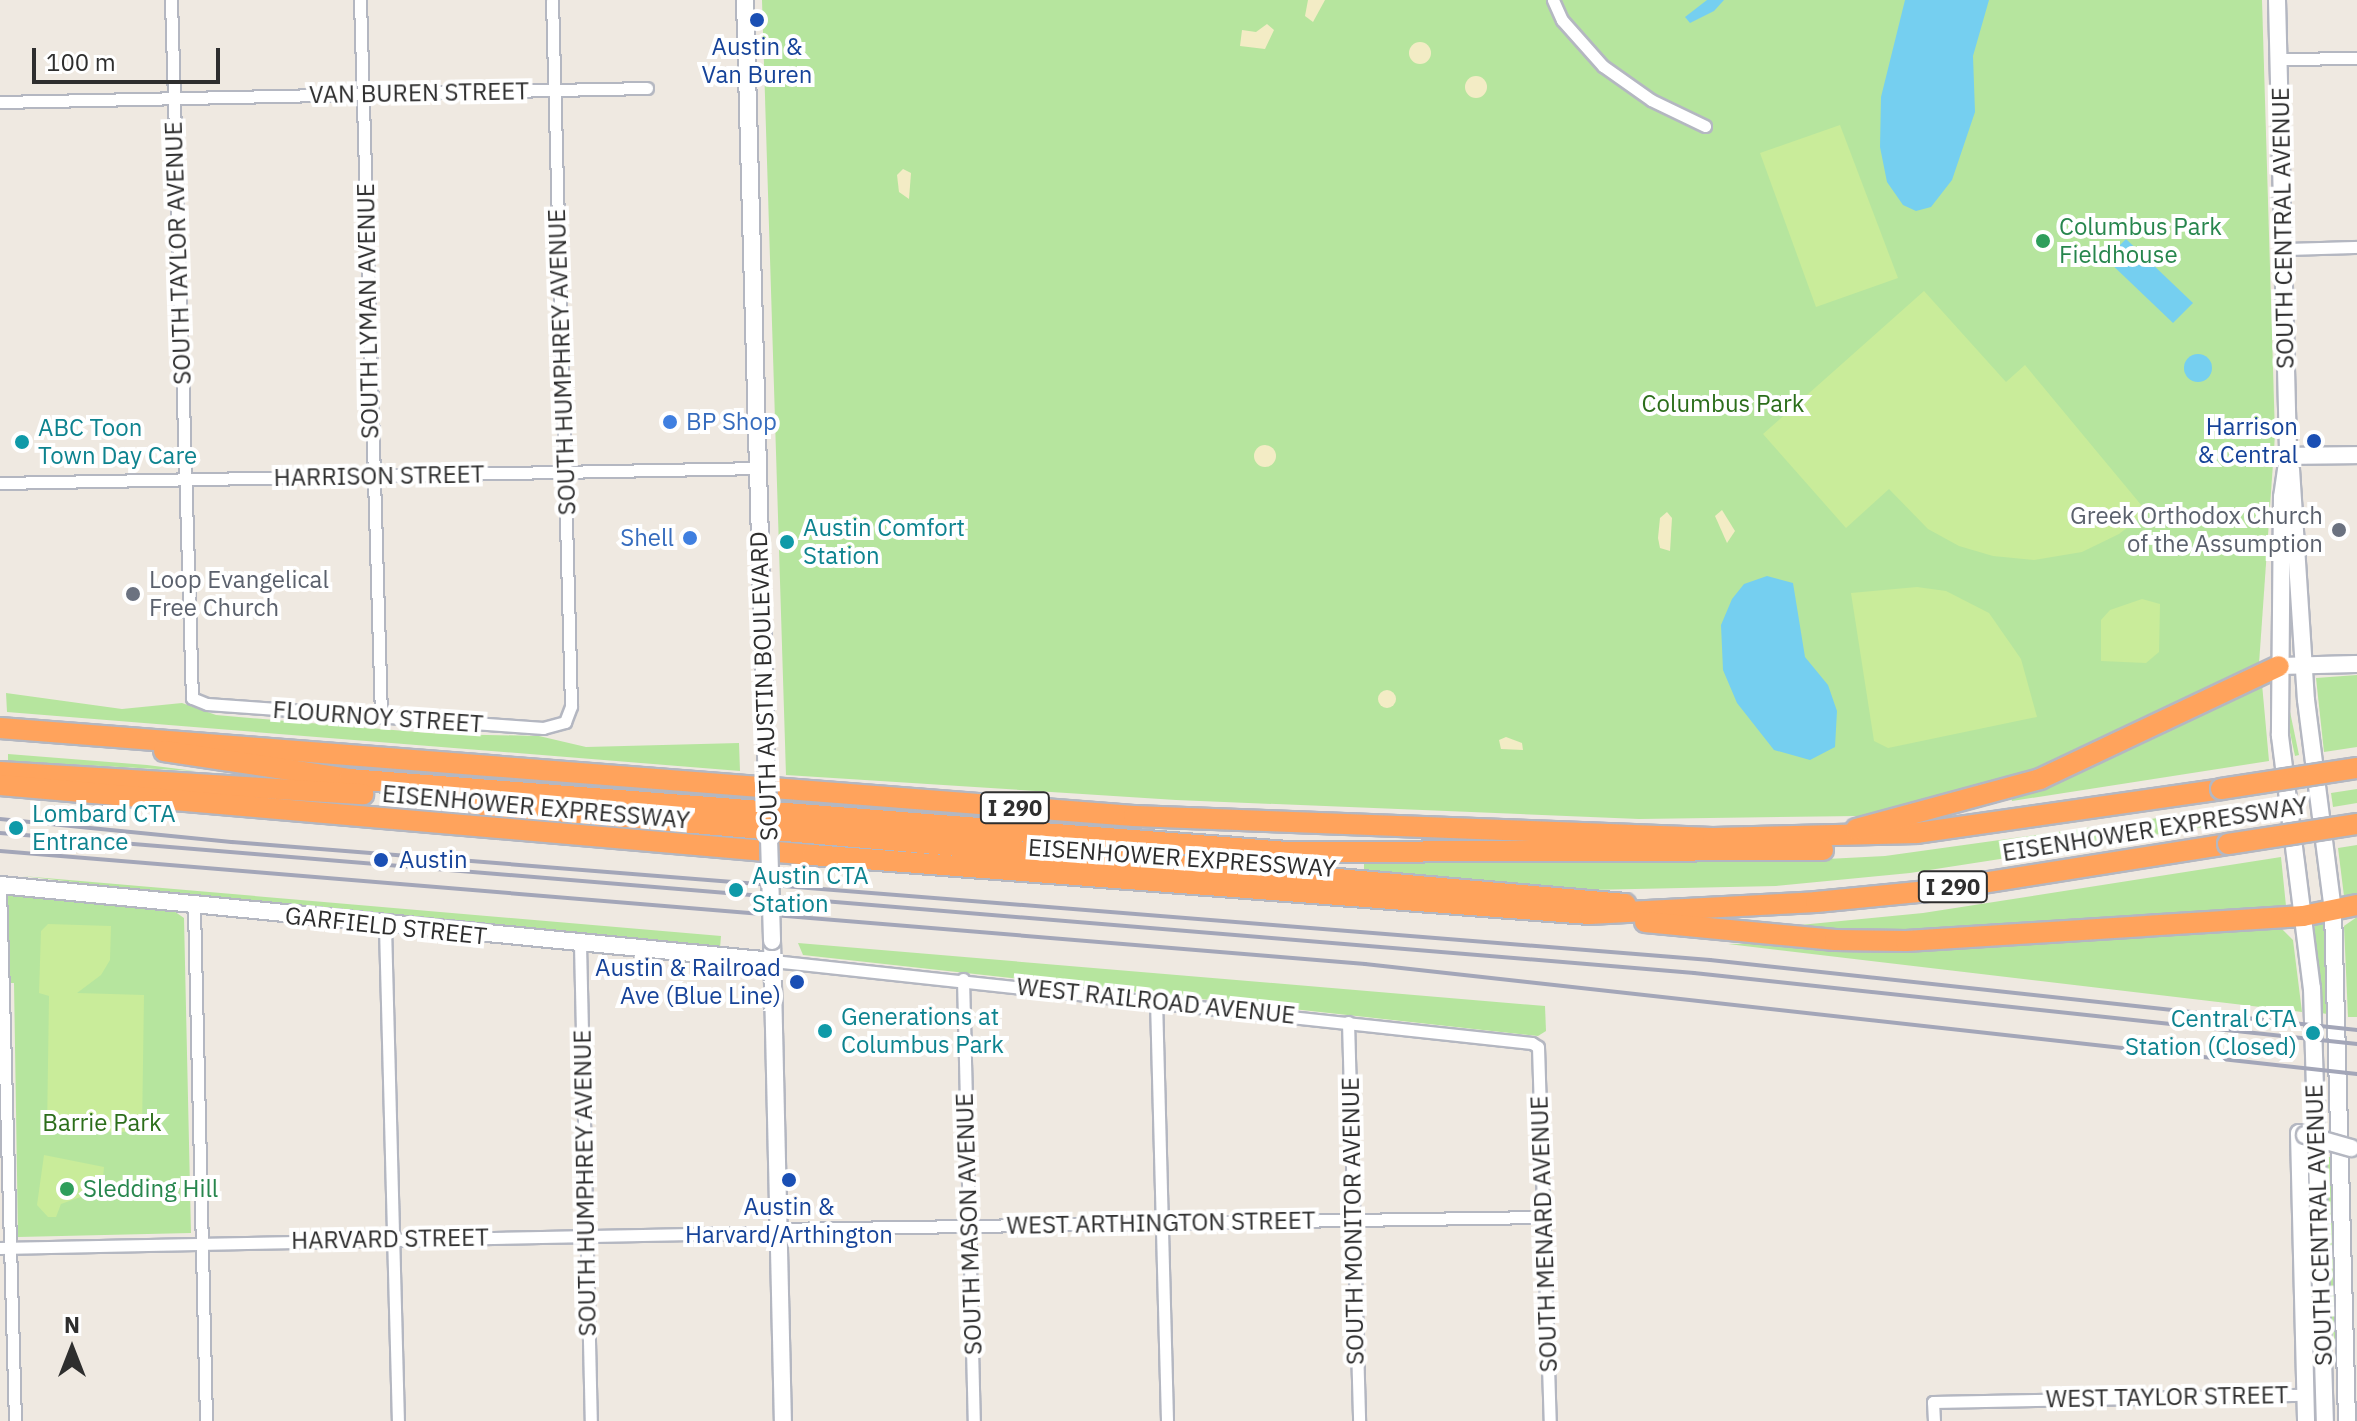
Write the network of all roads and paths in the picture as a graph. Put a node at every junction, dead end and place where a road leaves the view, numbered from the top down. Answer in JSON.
{"nodes":[{"id":1,"x":171,"y":0,"type":"edge"},
{"id":2,"x":360,"y":0,"type":"edge"},
{"id":3,"x":552,"y":0,"type":"edge"},
{"id":4,"x":745,"y":0,"type":"edge"},
{"id":5,"x":1553,"y":0,"type":"edge"},
{"id":6,"x":2277,"y":0,"type":"edge"},
{"id":7,"x":2357,"y":58,"type":"edge"},
{"id":8,"x":2279,"y":59,"type":"junction"},
{"id":9,"x":647,"y":88,"type":"dead end"},
{"id":10,"x":554,"y":90,"type":"junction"},
{"id":11,"x":363,"y":94,"type":"junction"},
{"id":12,"x":174,"y":98,"type":"junction"},
{"id":13,"x":0,"y":102,"type":"edge"},
{"id":14,"x":1705,"y":126,"type":"dead end"},
{"id":15,"x":2357,"y":247,"type":"edge"},
{"id":16,"x":2284,"y":249,"type":"junction"},
{"id":17,"x":2357,"y":455,"type":"edge"},
{"id":18,"x":2288,"y":456,"type":"junction"},
{"id":19,"x":758,"y":468,"type":"junction"},
{"id":20,"x":565,"y":472,"type":"junction"},
{"id":21,"x":372,"y":476,"type":"junction"},
{"id":22,"x":184,"y":480,"type":"junction"},
{"id":23,"x":0,"y":483,"type":"edge"},
{"id":24,"x":2303,"y":664,"type":"junction"},
{"id":25,"x":2357,"y":664,"type":"edge"},
{"id":26,"x":2279,"y":666,"type":"junction"},
{"id":27,"x":192,"y":698,"type":"joint"},
{"id":28,"x":381,"y":717,"type":"junction"},
{"id":29,"x":565,"y":722,"type":"joint"},
{"id":30,"x":0,"y":728,"type":"edge"},
{"id":31,"x":116,"y":738,"type":"junction"},
{"id":32,"x":2357,"y":768,"type":"edge"},
{"id":33,"x":0,"y":772,"type":"edge"},
{"id":34,"x":0,"y":785,"type":"edge"},
{"id":35,"x":768,"y":822,"type":"junction"},
{"id":36,"x":2357,"y":824,"type":"edge"},
{"id":37,"x":1917,"y":833,"type":"junction"},
{"id":38,"x":1835,"y":836,"type":"junction"},
{"id":39,"x":0,"y":887,"type":"edge"},
{"id":40,"x":2357,"y":905,"type":"edge"},
{"id":41,"x":194,"y":907,"type":"junction"},
{"id":42,"x":2333,"y":910,"type":"junction"},
{"id":43,"x":1676,"y":912,"type":"junction"},
{"id":44,"x":1589,"y":914,"type":"junction"},
{"id":45,"x":2303,"y":916,"type":"junction"},
{"id":46,"x":385,"y":927,"type":"junction"},
{"id":47,"x":580,"y":944,"type":"junction"},
{"id":48,"x":773,"y":961,"type":"junction"},
{"id":49,"x":963,"y":979,"type":"junction"},
{"id":50,"x":1156,"y":1000,"type":"junction"},
{"id":51,"x":1348,"y":1022,"type":"junction"},
{"id":52,"x":1538,"y":1047,"type":"joint"},
{"id":53,"x":2354,"y":1150,"type":"edge"},
{"id":54,"x":1543,"y":1217,"type":"junction"},
{"id":55,"x":1354,"y":1220,"type":"junction"},
{"id":56,"x":1162,"y":1223,"type":"junction"},
{"id":57,"x":969,"y":1226,"type":"junction"},
{"id":58,"x":778,"y":1234,"type":"junction"},
{"id":59,"x":587,"y":1236,"type":"junction"},
{"id":60,"x":394,"y":1239,"type":"junction"},
{"id":61,"x":202,"y":1243,"type":"junction"},
{"id":62,"x":6,"y":1248,"type":"edge"},
{"id":63,"x":2305,"y":1395,"type":"junction"},
{"id":64,"x":15,"y":1421,"type":"edge"},
{"id":65,"x":206,"y":1421,"type":"edge"},
{"id":66,"x":398,"y":1421,"type":"edge"},
{"id":67,"x":591,"y":1421,"type":"edge"},
{"id":68,"x":783,"y":1421,"type":"edge"},
{"id":69,"x":974,"y":1421,"type":"edge"},
{"id":70,"x":1167,"y":1421,"type":"edge"},
{"id":71,"x":1359,"y":1421,"type":"edge"},
{"id":72,"x":1550,"y":1421,"type":"edge"},
{"id":73,"x":1934,"y":1421,"type":"edge"},
{"id":74,"x":2306,"y":1421,"type":"edge"},
{"id":75,"x":2325,"y":1421,"type":"edge"},
{"id":76,"x":2347,"y":1421,"type":"edge"}],
"edges":[{"from":1,"to":12,"type":"street","name":"SOUTH TAYLOR AVENUE"},
{"from":2,"to":11,"type":"street","name":"SOUTH LYMAN AVENUE"},
{"from":3,"to":10,"type":"street","name":"SOUTH HUMPHREY AVENUE"},
{"from":4,"to":19,"type":"street","name":"SOUTH AUSTIN BOULEVARD"},
{"from":5,"to":14,"type":"street"},
{"from":6,"to":8,"type":"street","name":"SOUTH CENTRAL AVENUE"},
{"from":7,"to":8,"type":"street"},
{"from":8,"to":16,"type":"street","name":"SOUTH CENTRAL AVENUE"},
{"from":9,"to":10,"type":"street","name":"VAN BUREN STREET"},
{"from":10,"to":11,"type":"street","name":"VAN BUREN STREET"},
{"from":10,"to":20,"type":"street","name":"SOUTH HUMPHREY AVENUE"},
{"from":11,"to":12,"type":"street","name":"VAN BUREN STREET"},
{"from":11,"to":21,"type":"street","name":"SOUTH LYMAN AVENUE"},
{"from":12,"to":13,"type":"street","name":"VAN BUREN STREET"},
{"from":12,"to":22,"type":"street","name":"SOUTH TAYLOR AVENUE"},
{"from":15,"to":16,"type":"street"},
{"from":16,"to":18,"type":"street","name":"SOUTH CENTRAL AVENUE"},
{"from":17,"to":18,"type":"street"},
{"from":18,"to":24,"type":"street","name":"SOUTH CENTRAL AVENUE"},
{"from":18,"to":26,"type":"street","name":"SOUTH CENTRAL AVENUE"},
{"from":19,"to":20,"type":"street","name":"HARRISON STREET"},
{"from":19,"to":35,"type":"street","name":"SOUTH AUSTIN BOULEVARD","bridge":true},
{"from":20,"to":21,"type":"street","name":"HARRISON STREET"},
{"from":20,"to":29,"type":"street","name":"SOUTH HUMPHREY AVENUE"},
{"from":21,"to":22,"type":"street","name":"HARRISON STREET"},
{"from":21,"to":28,"type":"street","name":"SOUTH LYMAN AVENUE"},
{"from":22,"to":23,"type":"street","name":"HARRISON STREET"},
{"from":22,"to":27,"type":"street","name":"SOUTH TAYLOR AVENUE"},
{"from":24,"to":25,"type":"street"},
{"from":24,"to":26,"type":"street"},
{"from":24,"to":42,"type":"street","name":"SOUTH CENTRAL AVENUE"},
{"from":26,"to":38,"type":"highway"},
{"from":26,"to":45,"type":"street","name":"SOUTH CENTRAL AVENUE"},
{"from":27,"to":28,"type":"street","name":"FLOURNOY STREET"},
{"from":28,"to":29,"type":"street","name":"FLOURNOY STREET"},
{"from":30,"to":31,"type":"highway","name":"EISENHOWER EXPRESSWAY","number":"I 290"},
{"from":31,"to":35,"type":"highway"},
{"from":31,"to":38,"type":"highway","name":"EISENHOWER EXPRESSWAY","number":"I 290"},
{"from":32,"to":37,"type":"highway","name":"EISENHOWER EXPRESSWAY","number":"I 290","bridge":true},
{"from":33,"to":35,"type":"highway"},
{"from":34,"to":44,"type":"highway","name":"EISENHOWER EXPRESSWAY","number":"I 290"},
{"from":35,"to":37,"type":"highway"},
{"from":35,"to":43,"type":"highway"},
{"from":35,"to":48,"type":"street","name":"SOUTH AUSTIN BOULEVARD","bridge":true},
{"from":36,"to":43,"type":"highway","name":"EISENHOWER EXPRESSWAY","number":"I 290","bridge":true},
{"from":37,"to":38,"type":"highway","name":"EISENHOWER EXPRESSWAY","number":"I 290"},
{"from":39,"to":41,"type":"street","name":"GARFIELD STREET"},
{"from":39,"to":62,"type":"street"},
{"from":40,"to":42,"type":"highway"},
{"from":41,"to":46,"type":"street","name":"GARFIELD STREET"},
{"from":41,"to":61,"type":"street"},
{"from":42,"to":45,"type":"highway"},
{"from":42,"to":76,"type":"street","name":"SOUTH CENTRAL AVENUE"},
{"from":43,"to":44,"type":"highway","name":"EISENHOWER EXPRESSWAY","number":"I 290"},
{"from":44,"to":45,"type":"highway"},
{"from":45,"to":75,"type":"street","name":"SOUTH CENTRAL AVENUE"},
{"from":46,"to":47,"type":"street","name":"GARFIELD STREET"},
{"from":46,"to":60,"type":"street"},
{"from":47,"to":48,"type":"street","name":"GARFIELD STREET"},
{"from":47,"to":59,"type":"street","name":"SOUTH HUMPHREY AVENUE"},
{"from":48,"to":49,"type":"street","name":"WEST RAILROAD AVENUE"},
{"from":48,"to":58,"type":"street","name":"SOUTH AUSTIN BOULEVARD"},
{"from":49,"to":50,"type":"street","name":"WEST RAILROAD AVENUE"},
{"from":49,"to":57,"type":"street","name":"SOUTH MASON AVENUE"},
{"from":50,"to":51,"type":"street","name":"WEST RAILROAD AVENUE"},
{"from":50,"to":56,"type":"street"},
{"from":51,"to":52,"type":"street","name":"WEST RAILROAD AVENUE"},
{"from":51,"to":55,"type":"street","name":"SOUTH MONITOR AVENUE"},
{"from":52,"to":54,"type":"street","name":"SOUTH MENARD AVENUE"},
{"from":53,"to":63,"type":"street","bridge":true},
{"from":54,"to":55,"type":"street","name":"WEST ARTHINGTON STREET"},
{"from":54,"to":72,"type":"street","name":"SOUTH MENARD AVENUE"},
{"from":55,"to":56,"type":"street","name":"WEST ARTHINGTON STREET"},
{"from":55,"to":71,"type":"street","name":"SOUTH MONITOR AVENUE"},
{"from":56,"to":57,"type":"street","name":"WEST ARTHINGTON STREET"},
{"from":56,"to":70,"type":"street"},
{"from":57,"to":58,"type":"street","name":"WEST ARTHINGTON STREET"},
{"from":57,"to":69,"type":"street","name":"SOUTH MASON AVENUE"},
{"from":58,"to":59,"type":"street","name":"HARVARD STREET"},
{"from":58,"to":68,"type":"street","name":"SOUTH AUSTIN BOULEVARD"},
{"from":59,"to":60,"type":"street","name":"HARVARD STREET"},
{"from":59,"to":67,"type":"street","name":"SOUTH HUMPHREY AVENUE"},
{"from":60,"to":61,"type":"street","name":"HARVARD STREET"},
{"from":60,"to":66,"type":"street"},
{"from":61,"to":62,"type":"street","name":"HARVARD STREET"},
{"from":61,"to":65,"type":"street"},
{"from":62,"to":64,"type":"street"},
{"from":63,"to":73,"type":"street","name":"WEST TAYLOR STREET"},
{"from":63,"to":74,"type":"street"}]}
